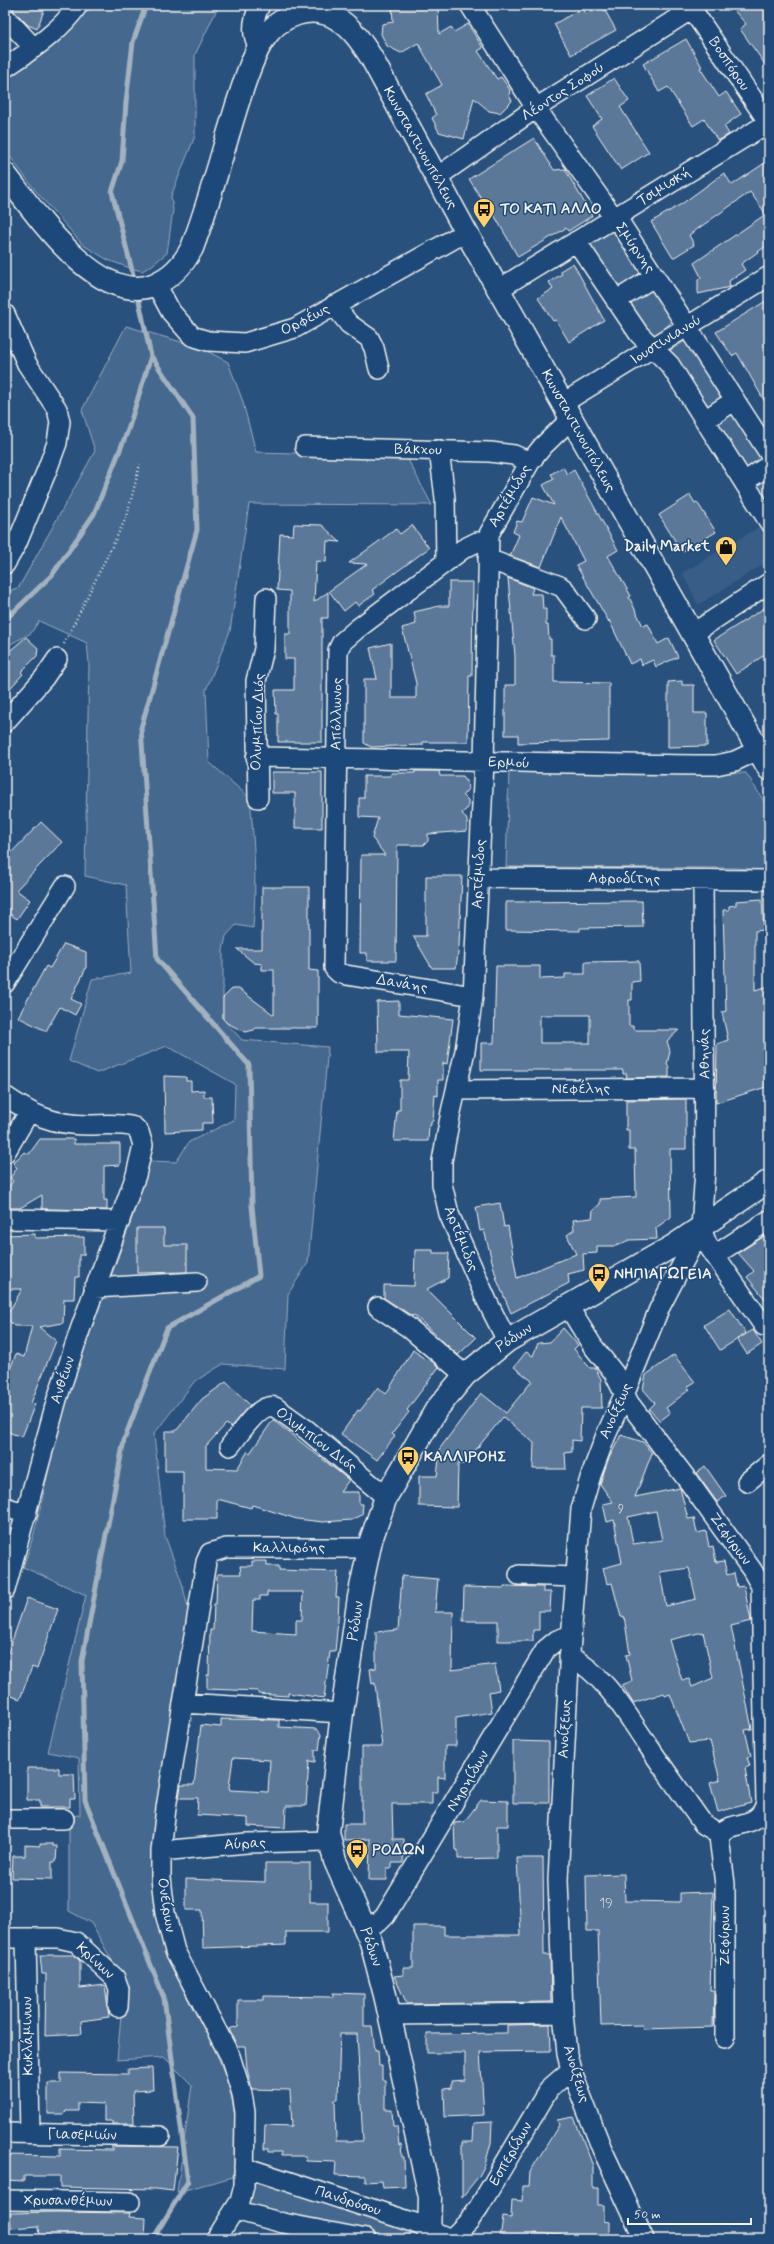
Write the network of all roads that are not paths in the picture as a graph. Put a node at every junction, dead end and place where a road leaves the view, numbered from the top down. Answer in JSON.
{"nodes":[{"id":1,"x":78,"y":5,"type":"edge"},
{"id":2,"x":260,"y":5,"type":"edge"},
{"id":3,"x":470,"y":5,"type":"edge"},
{"id":4,"x":690,"y":7,"type":"edge"},
{"id":5,"x":5,"y":17,"type":"edge"},
{"id":6,"x":259,"y":47,"type":"junction"},
{"id":7,"x":34,"y":48,"type":"junction"},
{"id":8,"x":5,"y":68,"type":"edge"},
{"id":9,"x":536,"y":108,"type":"junction"},
{"id":10,"x":769,"y":123,"type":"edge"},
{"id":11,"x":5,"y":174,"type":"edge"},
{"id":12,"x":437,"y":177,"type":"junction"},
{"id":13,"x":614,"y":218,"type":"junction"},
{"id":14,"x":466,"y":232,"type":"junction"},
{"id":15,"x":576,"y":241,"type":"junction"},
{"id":16,"x":655,"y":276,"type":"junction"},
{"id":17,"x":769,"y":276,"type":"edge"},
{"id":18,"x":151,"y":286,"type":"junction"},
{"id":19,"x":498,"y":289,"type":"junction"},
{"id":20,"x":616,"y":301,"type":"junction"},
{"id":21,"x":334,"y":305,"type":"junction"},
{"id":22,"x":5,"y":314,"type":"edge"},
{"id":23,"x":688,"y":327,"type":"junction"},
{"id":24,"x":652,"y":349,"type":"junction"},
{"id":25,"x":379,"y":369,"type":"dead end"},
{"id":26,"x":735,"y":400,"type":"junction"},
{"id":27,"x":568,"y":411,"type":"junction"},
{"id":28,"x":705,"y":420,"type":"junction"},
{"id":29,"x":305,"y":447,"type":"dead end"},
{"id":30,"x":439,"y":450,"type":"junction"},
{"id":31,"x":769,"y":453,"type":"edge"},
{"id":32,"x":530,"y":462,"type":"junction"},
{"id":33,"x":769,"y":464,"type":"edge"},
{"id":34,"x":744,"y":482,"type":"junction"},
{"id":35,"x":769,"y":522,"type":"edge"},
{"id":36,"x":488,"y":540,"type":"junction"},
{"id":37,"x":488,"y":559,"type":"junction"},
{"id":38,"x":446,"y":561,"type":"junction"},
{"id":39,"x":5,"y":564,"type":"edge"},
{"id":40,"x":769,"y":582,"type":"edge"},
{"id":41,"x":266,"y":598,"type":"dead end"},
{"id":42,"x":586,"y":619,"type":"dead end"},
{"id":43,"x":692,"y":634,"type":"junction"},
{"id":44,"x":57,"y":659,"type":"road end"},
{"id":45,"x":5,"y":722,"type":"edge"},
{"id":46,"x":758,"y":750,"type":"junction"},
{"id":47,"x":256,"y":757,"type":"junction"},
{"id":48,"x":336,"y":758,"type":"junction"},
{"id":49,"x":484,"y":762,"type":"junction"},
{"id":50,"x":769,"y":769,"type":"edge"},
{"id":51,"x":258,"y":798,"type":"dead end"},
{"id":52,"x":479,"y":878,"type":"junction"},
{"id":53,"x":703,"y":880,"type":"junction"},
{"id":54,"x":769,"y":880,"type":"edge"},
{"id":55,"x":65,"y":886,"type":"dead end"},
{"id":56,"x":11,"y":957,"type":"edge"},
{"id":57,"x":334,"y":968,"type":"joint"},
{"id":58,"x":5,"y":982,"type":"edge"},
{"id":59,"x":472,"y":996,"type":"junction"},
{"id":60,"x":705,"y":1088,"type":"junction"},
{"id":61,"x":456,"y":1090,"type":"junction"},
{"id":62,"x":5,"y":1096,"type":"edge"},
{"id":63,"x":29,"y":1112,"type":"junction"},
{"id":64,"x":5,"y":1153,"type":"edge"},
{"id":65,"x":769,"y":1181,"type":"edge"},
{"id":66,"x":5,"y":1219,"type":"edge"},
{"id":67,"x":769,"y":1220,"type":"edge"},
{"id":68,"x":120,"y":1221,"type":"junction"},
{"id":69,"x":701,"y":1228,"type":"junction"},
{"id":70,"x":714,"y":1255,"type":"junction"},
{"id":71,"x":197,"y":1282,"type":"dead end"},
{"id":72,"x":94,"y":1288,"type":"junction"},
{"id":73,"x":568,"y":1306,"type":"junction"},
{"id":74,"x":378,"y":1307,"type":"dead end"},
{"id":75,"x":764,"y":1326,"type":"dead end"},
{"id":76,"x":507,"y":1341,"type":"junction"},
{"id":77,"x":465,"y":1375,"type":"junction"},
{"id":78,"x":624,"y":1395,"type":"junction"},
{"id":79,"x":230,"y":1446,"type":"dead end"},
{"id":80,"x":769,"y":1464,"type":"edge"},
{"id":81,"x":747,"y":1482,"type":"dead end"},
{"id":82,"x":386,"y":1497,"type":"junction"},
{"id":83,"x":5,"y":1507,"type":"edge"},
{"id":84,"x":27,"y":1514,"type":"junction"},
{"id":85,"x":369,"y":1548,"type":"junction"},
{"id":86,"x":210,"y":1553,"type":"joint"},
{"id":87,"x":518,"y":1575,"type":"dead end"},
{"id":88,"x":575,"y":1577,"type":"junction"},
{"id":89,"x":5,"y":1590,"type":"edge"},
{"id":90,"x":570,"y":1635,"type":"junction"},
{"id":91,"x":569,"y":1656,"type":"junction"},
{"id":92,"x":184,"y":1703,"type":"junction"},
{"id":93,"x":342,"y":1713,"type":"junction"},
{"id":94,"x":64,"y":1819,"type":"dead end"},
{"id":95,"x":5,"y":1820,"type":"edge"},
{"id":96,"x":720,"y":1834,"type":"junction"},
{"id":97,"x":328,"y":1841,"type":"junction"},
{"id":98,"x":161,"y":1850,"type":"junction"},
{"id":99,"x":365,"y":1927,"type":"junction"},
{"id":100,"x":5,"y":1938,"type":"edge"},
{"id":101,"x":26,"y":1938,"type":"junction"},
{"id":102,"x":118,"y":2007,"type":"dead end"},
{"id":103,"x":563,"y":2013,"type":"junction"},
{"id":104,"x":390,"y":2015,"type":"junction"},
{"id":105,"x":725,"y":2038,"type":"dead end"},
{"id":106,"x":571,"y":2070,"type":"junction"},
{"id":107,"x":5,"y":2133,"type":"edge"},
{"id":108,"x":30,"y":2133,"type":"junction"},
{"id":109,"x":160,"y":2136,"type":"dead end"},
{"id":110,"x":244,"y":2167,"type":"junction"},
{"id":111,"x":5,"y":2200,"type":"edge"},
{"id":112,"x":130,"y":2202,"type":"dead end"},
{"id":113,"x":235,"y":2210,"type":"junction"},
{"id":114,"x":430,"y":2234,"type":"edge"},
{"id":115,"x":216,"y":2239,"type":"edge"},
{"id":116,"x":366,"y":2239,"type":"edge"},
{"id":117,"x":451,"y":2239,"type":"edge"},
{"id":118,"x":644,"y":2239,"type":"edge"}],
"edges":[{"from":1,"to":7,"type":"street"},
{"from":2,"to":6,"type":"street"},
{"from":3,"to":9,"type":"street","name":"Σμύρνης"},
{"from":4,"to":9,"type":"street","name":"Λέοντος Σοφού"},
{"from":4,"to":10,"type":"street","name":"Βοσπόρου"},
{"from":5,"to":7,"type":"street"},
{"from":6,"to":12,"type":"main road","name":"Κωνσταντινουπόλεως"},
{"from":6,"to":18,"type":"main road","name":"Κωνσταντινουπόλεως"},
{"from":7,"to":8,"type":"street"},
{"from":9,"to":12,"type":"street","name":"Λέοντος Σοφού"},
{"from":9,"to":13,"type":"street","name":"Σμύρνης"},
{"from":10,"to":13,"type":"street","name":"Τσιμισκή"},
{"from":11,"to":18,"type":"main road"},
{"from":12,"to":14,"type":"main road","name":"Κωνσταντινουπόλεως"},
{"from":13,"to":15,"type":"street","name":"Τσιμισκή"},
{"from":13,"to":16,"type":"street","name":"Σμύρνης"},
{"from":14,"to":19,"type":"main road","name":"Κωνσταντινουπόλεως"},
{"from":14,"to":21,"type":"street","name":"Ορφέως"},
{"from":15,"to":19,"type":"street","name":"Τσιμισκή"},
{"from":15,"to":20,"type":"street"},
{"from":16,"to":20,"type":"street"},
{"from":16,"to":23,"type":"street","name":"Σμύρνης"},
{"from":17,"to":23,"type":"street","name":"Ιουστινιανού"},
{"from":18,"to":21,"type":"street","name":"Ορφέως"},
{"from":19,"to":27,"type":"main road","name":"Κωνσταντινουπόλεως"},
{"from":20,"to":24,"type":"street"},
{"from":21,"to":25,"type":"street"},
{"from":22,"to":39,"type":"street"},
{"from":23,"to":24,"type":"street","name":"Ιουστινιανού"},
{"from":23,"to":26,"type":"street","name":"Σμύρνης"},
{"from":24,"to":27,"type":"street","name":"Ιουστινιανού"},
{"from":24,"to":28,"type":"street"},
{"from":26,"to":28,"type":"street"},
{"from":26,"to":31,"type":"street","name":"Σμύρνης"},
{"from":27,"to":32,"type":"street","name":"Αρτέμιδος"},
{"from":27,"to":43,"type":"main road","name":"Κωνσταντινουπόλεως"},
{"from":28,"to":34,"type":"street"},
{"from":29,"to":30,"type":"street","name":"Βάκχου"},
{"from":30,"to":32,"type":"street","name":"Βάκχου"},
{"from":30,"to":38,"type":"street"},
{"from":32,"to":36,"type":"street","name":"Αρτέμιδος"},
{"from":33,"to":34,"type":"street"},
{"from":34,"to":35,"type":"street"},
{"from":36,"to":37,"type":"street","name":"Αρτέμιδος"},
{"from":36,"to":38,"type":"street","name":"Απόλλωνος"},
{"from":37,"to":42,"type":"street"},
{"from":37,"to":49,"type":"street","name":"Αρτέμιδος"},
{"from":38,"to":48,"type":"street","name":"Απόλλωνος"},
{"from":40,"to":43,"type":"street"},
{"from":41,"to":47,"type":"street","name":"Ολυμπίου Διός"},
{"from":43,"to":46,"type":"main road","name":"Κωνσταντινουπόλεως"},
{"from":44,"to":45,"type":"street"},
{"from":46,"to":49,"type":"street","name":"Ερμού"},
{"from":46,"to":50,"type":"main road","name":"Κωνσταντινουπόλεως"},
{"from":47,"to":48,"type":"street","name":"Ερμού"},
{"from":47,"to":51,"type":"street","name":"Ολυμπίου Διός"},
{"from":48,"to":49,"type":"street","name":"Ερμού"},
{"from":48,"to":57,"type":"street","name":"Απόλλωνος"},
{"from":49,"to":52,"type":"street","name":"Αρτέμιδος"},
{"from":52,"to":53,"type":"street","name":"Αφροδίτης"},
{"from":52,"to":59,"type":"street","name":"Αρτέμιδος"},
{"from":53,"to":54,"type":"street","name":"Αφροδίτης"},
{"from":53,"to":60,"type":"street","name":"Αθηνάς"},
{"from":55,"to":56,"type":"street"},
{"from":56,"to":58,"type":"street"},
{"from":57,"to":59,"type":"street","name":"Δανάης"},
{"from":59,"to":61,"type":"street","name":"Αρτέμιδος"},
{"from":60,"to":61,"type":"street","name":"Νεφέλης"},
{"from":60,"to":69,"type":"street","name":"Αθηνάς"},
{"from":61,"to":76,"type":"street","name":"Αρτέμιδος"},
{"from":62,"to":63,"type":"street"},
{"from":63,"to":64,"type":"street"},
{"from":63,"to":68,"type":"street","name":"Ανθέων"},
{"from":65,"to":69,"type":"main road","name":"Ρόδων"},
{"from":66,"to":68,"type":"street"},
{"from":67,"to":70,"type":"street"},
{"from":68,"to":72,"type":"street","name":"Ανθέων"},
{"from":69,"to":70,"type":"street"},
{"from":69,"to":73,"type":"main road","name":"Ρόδων"},
{"from":69,"to":78,"type":"street","name":"Ανοίξεως"},
{"from":70,"to":75,"type":"street"},
{"from":71,"to":72,"type":"street"},
{"from":72,"to":84,"type":"street","name":"Ανθέων"},
{"from":73,"to":76,"type":"main road","name":"Ρόδων"},
{"from":73,"to":78,"type":"street","name":"Ζεφύρων"},
{"from":74,"to":77,"type":"street"},
{"from":76,"to":77,"type":"main road","name":"Ρόδων"},
{"from":77,"to":82,"type":"main road","name":"Ρόδων"},
{"from":78,"to":88,"type":"street","name":"Ανοίξεως"},
{"from":78,"to":96,"type":"street","name":"Ζεφύρων"},
{"from":79,"to":82,"type":"street","name":"Ολυμπίου Διός"},
{"from":80,"to":81,"type":"street"},
{"from":82,"to":85,"type":"main road","name":"Ρόδων"},
{"from":83,"to":84,"type":"street"},
{"from":84,"to":89,"type":"street","name":"Ανθέων"},
{"from":85,"to":86,"type":"street","name":"Καλλιρόης"},
{"from":85,"to":93,"type":"main road","name":"Ρόδων"},
{"from":86,"to":92,"type":"street","name":"Ονείρων"},
{"from":87,"to":88,"type":"street"},
{"from":88,"to":90,"type":"street","name":"Ανοίξεως"},
{"from":90,"to":91,"type":"street","name":"Ανοίξεως"},
{"from":90,"to":99,"type":"street","name":"Νηρηίδων"},
{"from":91,"to":96,"type":"street"},
{"from":91,"to":103,"type":"street","name":"Ανοίξεως"},
{"from":92,"to":93,"type":"street"},
{"from":92,"to":98,"type":"street","name":"Ονείρων"},
{"from":93,"to":97,"type":"main road","name":"Ρόδων"},
{"from":94,"to":95,"type":"street"},
{"from":96,"to":105,"type":"street","name":"Ζεφύρων"},
{"from":97,"to":98,"type":"street","name":"Αύρας"},
{"from":97,"to":99,"type":"main road","name":"Ρόδων"},
{"from":98,"to":110,"type":"street","name":"Ονείρων"},
{"from":99,"to":104,"type":"main road","name":"Ρόδων"},
{"from":100,"to":101,"type":"street"},
{"from":101,"to":102,"type":"street","name":"Κρίνων"},
{"from":101,"to":108,"type":"street","name":"Κυκλάμινων"},
{"from":103,"to":104,"type":"street"},
{"from":103,"to":106,"type":"street","name":"Ανοίξεως"},
{"from":104,"to":114,"type":"main road","name":"Ρόδων"},
{"from":106,"to":117,"type":"street","name":"Εσπερίδων"},
{"from":106,"to":118,"type":"street","name":"Ανοίξεως"},
{"from":107,"to":108,"type":"street","name":"Γιασεμιών"},
{"from":108,"to":109,"type":"street","name":"Γιασεμιών"},
{"from":110,"to":113,"type":"street","name":"Ονείρων"},
{"from":110,"to":114,"type":"street","name":"Πανδρόσου"},
{"from":111,"to":112,"type":"street","name":"Χρυσανθέμων"},
{"from":113,"to":115,"type":"street","name":"Ονείρων"},
{"from":113,"to":116,"type":"street"},
{"from":114,"to":117,"type":"street","name":"Πανδρόσου"}]}
